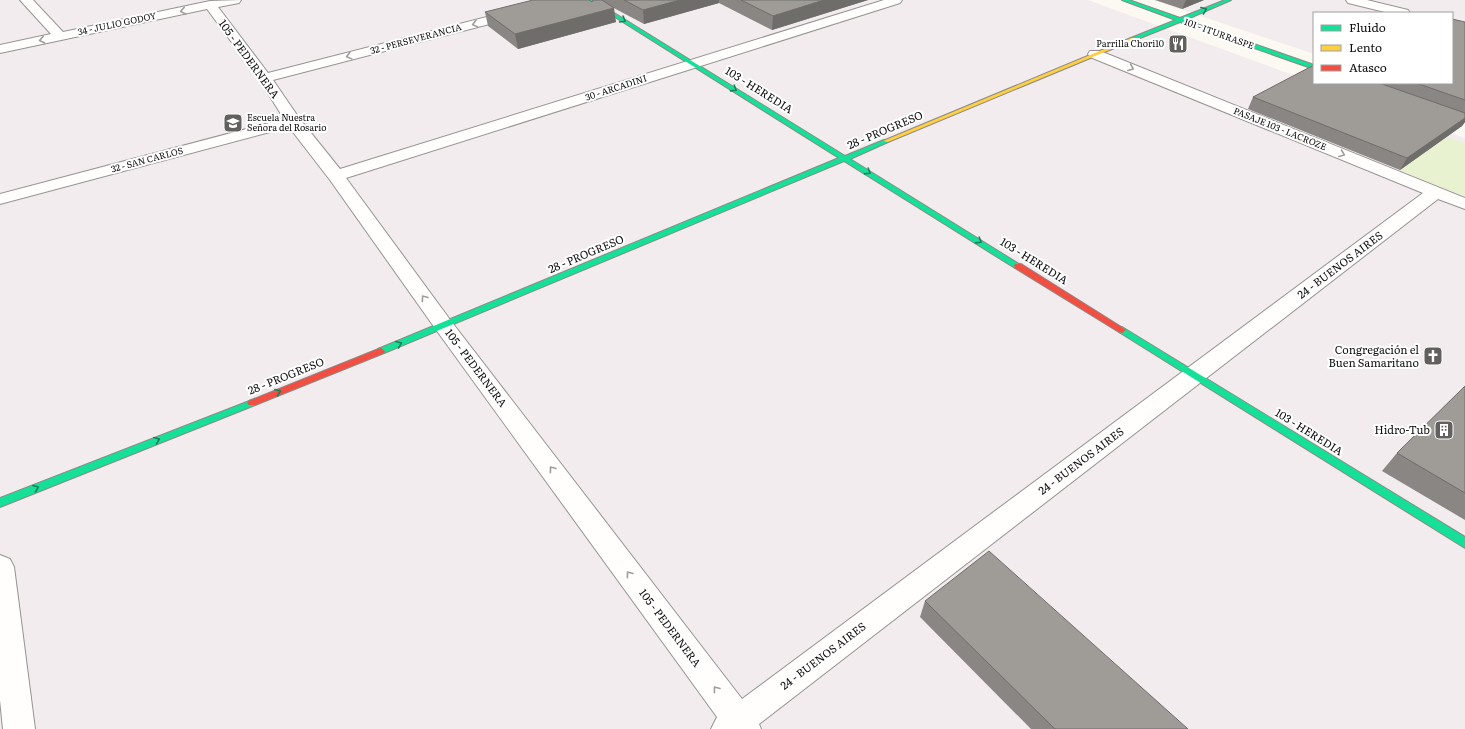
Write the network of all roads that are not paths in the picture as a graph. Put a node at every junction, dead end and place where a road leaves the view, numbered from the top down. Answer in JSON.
{"nodes":[{"id":1,"x":26,"y":0,"type":"edge"},
{"id":2,"x":235,"y":0,"type":"edge"},
{"id":3,"x":567,"y":0,"type":"edge"},
{"id":4,"x":590,"y":0,"type":"edge"},
{"id":5,"x":896,"y":0,"type":"edge"},
{"id":6,"x":1124,"y":0,"type":"edge"},
{"id":7,"x":1229,"y":0,"type":"edge"},
{"id":8,"x":1352,"y":0,"type":"edge"},
{"id":9,"x":210,"y":5,"type":"junction"},
{"id":10,"x":1400,"y":12,"type":"edge"},
{"id":11,"x":1178,"y":19,"type":"junction"},
{"id":12,"x":60,"y":36,"type":"junction"},
{"id":13,"x":0,"y":49,"type":"edge"},
{"id":14,"x":1095,"y":54,"type":"junction"},
{"id":15,"x":693,"y":63,"type":"junction"},
{"id":16,"x":1313,"y":67,"type":"edge"},
{"id":17,"x":265,"y":78,"type":"junction"},
{"id":18,"x":293,"y":121,"type":"junction"},
{"id":19,"x":847,"y":159,"type":"junction"},
{"id":20,"x":336,"y":176,"type":"junction"},
{"id":21,"x":1436,"y":192,"type":"junction"},
{"id":22,"x":0,"y":199,"type":"edge"},
{"id":23,"x":1465,"y":204,"type":"edge"},
{"id":24,"x":444,"y":326,"type":"junction"},
{"id":25,"x":1194,"y":375,"type":"junction"},
{"id":26,"x":0,"y":503,"type":"edge"},
{"id":27,"x":1465,"y":543,"type":"edge"},
{"id":28,"x":0,"y":567,"type":"edge"},
{"id":29,"x":737,"y":726,"type":"edge"},
{"id":30,"x":19,"y":729,"type":"edge"}],
"edges":[{"from":1,"to":12,"type":"street"},
{"from":2,"to":9,"type":"street","name":"34 - JULIO GODOY"},
{"from":3,"to":17,"type":"street","name":"32 - PERSEVERANCIA","one_way":true},
{"from":4,"to":15,"type":"street","name":"103 - HEREDIA","one_way":true},
{"from":5,"to":15,"type":"street","name":"30 - ARCADINI"},
{"from":6,"to":11,"type":"street","name":"101 - ITURRASPE"},
{"from":11,"to":7,"type":"street","name":"28 - PROGRESO","one_way":true},
{"from":8,"to":10,"type":"street"},
{"from":9,"to":12,"type":"street","name":"34 - JULIO GODOY","one_way":true},
{"from":9,"to":17,"type":"street","name":"105 - PEDERNERA"},
{"from":11,"to":14,"type":"street","name":"28 - PROGRESO"},
{"from":11,"to":16,"type":"street","name":"101 - ITURRASPE"},
{"from":12,"to":13,"type":"street","name":"34 - JULIO GODOY","one_way":true},
{"from":14,"to":19,"type":"street","name":"28 - PROGRESO"},
{"from":14,"to":21,"type":"street","name":"PASAJE 103 - LACROZE","one_way":true},
{"from":15,"to":19,"type":"street","name":"103 - HEREDIA","one_way":true},
{"from":15,"to":20,"type":"street","name":"30 - ARCADINI"},
{"from":17,"to":18,"type":"street","name":"105 - PEDERNERA"},
{"from":18,"to":20,"type":"street","name":"105 - PEDERNERA"},
{"from":18,"to":22,"type":"street","name":"32 - SAN CARLOS"},
{"from":19,"to":24,"type":"street","name":"28 - PROGRESO"},
{"from":19,"to":25,"type":"street","name":"103 - HEREDIA","one_way":true},
{"from":24,"to":20,"type":"street","name":"105 - PEDERNERA","one_way":true},
{"from":21,"to":23,"type":"street","name":"PASAJE 103 - LACROZE"},
{"from":21,"to":25,"type":"street","name":"24 - BUENOS AIRES"},
{"from":26,"to":24,"type":"street","name":"28 - PROGRESO","one_way":true},
{"from":29,"to":24,"type":"street","name":"105 - PEDERNERA","one_way":true},
{"from":25,"to":27,"type":"street","name":"103 - HEREDIA"},
{"from":25,"to":29,"type":"street","name":"24 - BUENOS AIRES"},
{"from":28,"to":30,"type":"street"}]}
